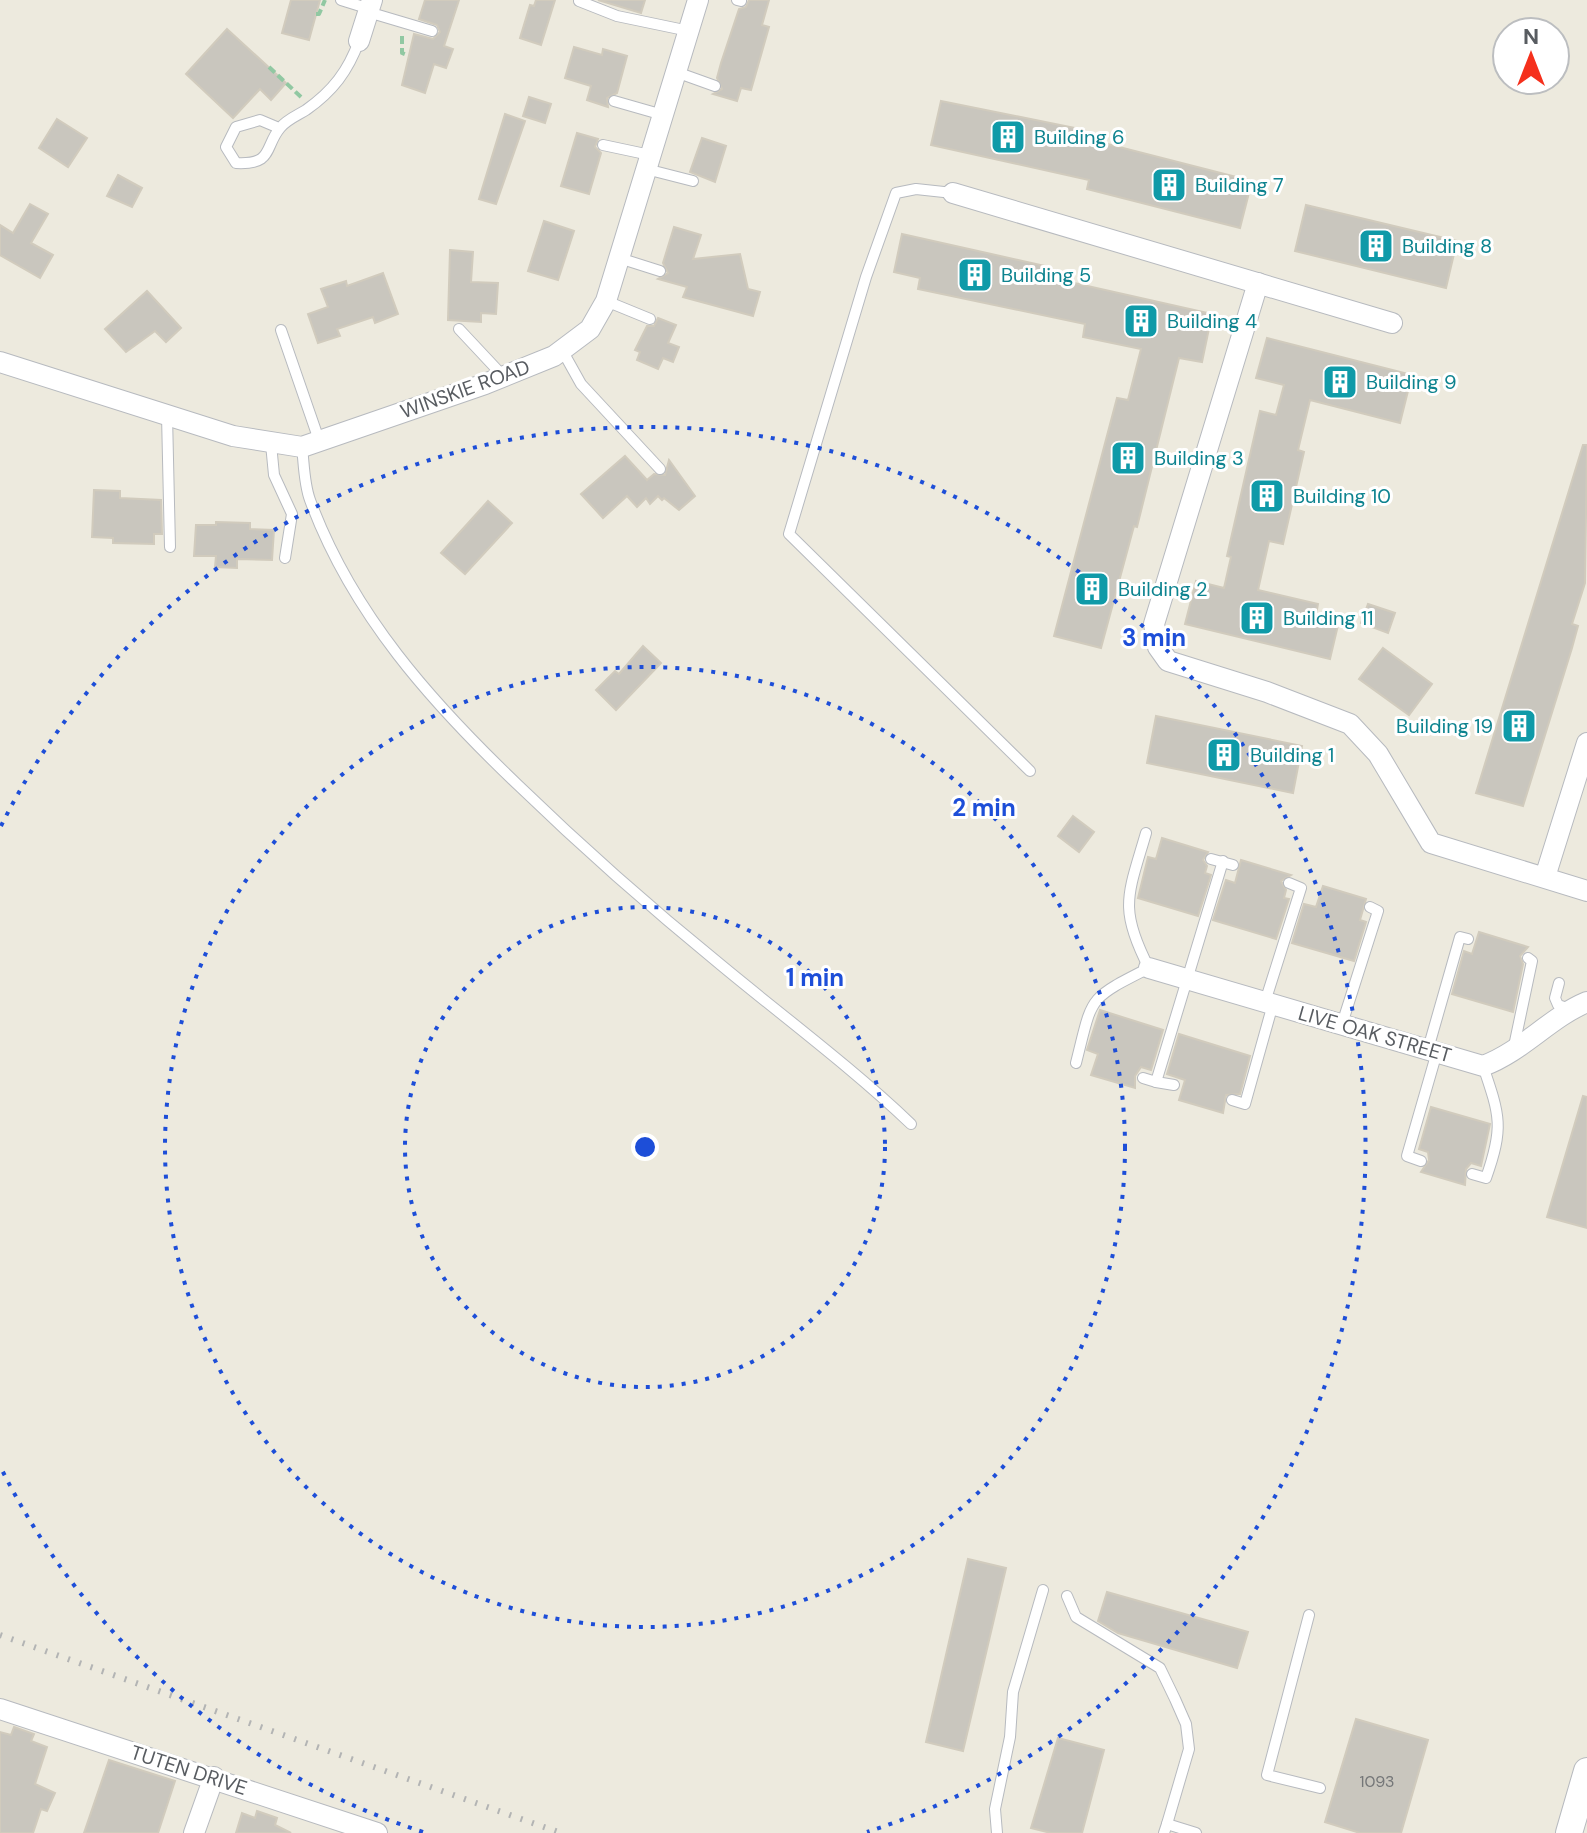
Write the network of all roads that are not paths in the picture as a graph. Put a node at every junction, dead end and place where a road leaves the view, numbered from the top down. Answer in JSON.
{"nodes":[{"id":1,"x":341,"y":0,"type":"edge"},
{"id":2,"x":698,"y":0,"type":"edge"},
{"id":3,"x":579,"y":1,"type":"edge"},
{"id":4,"x":370,"y":7,"type":"edge"},
{"id":5,"x":432,"y":31,"type":"dead end"},
{"id":6,"x":689,"y":31,"type":"junction"},
{"id":7,"x":359,"y":41,"type":"joint"},
{"id":8,"x":676,"y":72,"type":"junction"},
{"id":9,"x":715,"y":86,"type":"dead end"},
{"id":10,"x":614,"y":101,"type":"dead end"},
{"id":11,"x":663,"y":115,"type":"junction"},
{"id":12,"x":279,"y":128,"type":"junction"},
{"id":13,"x":603,"y":145,"type":"dead end"},
{"id":14,"x":648,"y":162,"type":"junction"},
{"id":15,"x":693,"y":181,"type":"dead end"},
{"id":16,"x":953,"y":193,"type":"joint"},
{"id":17,"x":619,"y":258,"type":"junction"},
{"id":18,"x":660,"y":271,"type":"dead end"},
{"id":19,"x":1258,"y":283,"type":"junction"},
{"id":20,"x":606,"y":301,"type":"junction"},
{"id":21,"x":650,"y":319,"type":"dead end"},
{"id":22,"x":1392,"y":323,"type":"dead end"},
{"id":23,"x":459,"y":329,"type":"dead end"},
{"id":24,"x":281,"y":330,"type":"dead end"},
{"id":25,"x":562,"y":350,"type":"junction"},
{"id":26,"x":0,"y":362,"type":"edge"},
{"id":27,"x":503,"y":376,"type":"junction"},
{"id":28,"x":167,"y":415,"type":"junction"},
{"id":29,"x":310,"y":443,"type":"junction"},
{"id":30,"x":271,"y":444,"type":"junction"},
{"id":31,"x":660,"y":469,"type":"dead end"},
{"id":32,"x":170,"y":547,"type":"dead end"},
{"id":33,"x":285,"y":558,"type":"dead end"},
{"id":34,"x":1587,"y":743,"type":"edge"},
{"id":35,"x":1030,"y":771,"type":"dead end"},
{"id":36,"x":1146,"y":833,"type":"dead end"},
{"id":37,"x":1222,"y":862,"type":"dead end"},
{"id":38,"x":1545,"y":877,"type":"junction"},
{"id":39,"x":1289,"y":883,"type":"dead end"},
{"id":40,"x":1301,"y":888,"type":"junction"},
{"id":41,"x":1314,"y":891,"type":"dead end"},
{"id":42,"x":1587,"y":891,"type":"edge"},
{"id":43,"x":1370,"y":907,"type":"dead end"},
{"id":44,"x":1468,"y":939,"type":"dead end"},
{"id":45,"x":1528,"y":958,"type":"dead end"},
{"id":46,"x":1149,"y":968,"type":"junction"},
{"id":47,"x":1189,"y":980,"type":"junction"},
{"id":48,"x":1559,"y":983,"type":"dead end"},
{"id":49,"x":1269,"y":1003,"type":"junction"},
{"id":50,"x":1578,"y":1006,"type":"edge"},
{"id":51,"x":1342,"y":1024,"type":"junction"},
{"id":52,"x":1432,"y":1051,"type":"junction"},
{"id":53,"x":1512,"y":1054,"type":"junction"},
{"id":54,"x":1076,"y":1063,"type":"dead end"},
{"id":55,"x":1483,"y":1066,"type":"junction"},
{"id":56,"x":1143,"y":1078,"type":"dead end"},
{"id":57,"x":1156,"y":1082,"type":"junction"},
{"id":58,"x":1174,"y":1085,"type":"dead end"},
{"id":59,"x":1232,"y":1100,"type":"dead end"},
{"id":60,"x":911,"y":1124,"type":"dead end"},
{"id":61,"x":1421,"y":1161,"type":"dead end"},
{"id":62,"x":1472,"y":1174,"type":"dead end"},
{"id":63,"x":1043,"y":1590,"type":"dead end"},
{"id":64,"x":1067,"y":1596,"type":"dead end"},
{"id":65,"x":1309,"y":1615,"type":"dead end"},
{"id":66,"x":0,"y":1709,"type":"edge"},
{"id":67,"x":1587,"y":1771,"type":"edge"},
{"id":68,"x":214,"y":1777,"type":"junction"},
{"id":69,"x":1320,"y":1788,"type":"dead end"},
{"id":70,"x":1165,"y":1828,"type":"edge"},
{"id":71,"x":194,"y":1833,"type":"edge"},
{"id":72,"x":377,"y":1833,"type":"edge"},
{"id":73,"x":997,"y":1833,"type":"edge"},
{"id":74,"x":1196,"y":1833,"type":"edge"},
{"id":75,"x":1569,"y":1833,"type":"edge"}],
"edges":[{"from":1,"to":4,"type":"lane"},
{"from":2,"to":6,"type":"street","name":"WINSKIE ROAD"},
{"from":3,"to":6,"type":"lane"},
{"from":4,"to":5,"type":"lane"},
{"from":4,"to":7,"type":"street"},
{"from":6,"to":8,"type":"street","name":"WINSKIE ROAD"},
{"from":7,"to":12,"type":"lane"},
{"from":8,"to":9,"type":"lane"},
{"from":8,"to":11,"type":"street","name":"WINSKIE ROAD"},
{"from":10,"to":11,"type":"lane"},
{"from":11,"to":14,"type":"street","name":"WINSKIE ROAD"},
{"from":12,"to":12,"type":"lane"},
{"from":13,"to":14,"type":"lane"},
{"from":14,"to":15,"type":"lane"},
{"from":14,"to":17,"type":"street","name":"WINSKIE ROAD"},
{"from":16,"to":19,"type":"street"},
{"from":16,"to":35,"type":"lane"},
{"from":17,"to":18,"type":"lane"},
{"from":17,"to":20,"type":"street","name":"WINSKIE ROAD"},
{"from":19,"to":22,"type":"street"},
{"from":19,"to":38,"type":"street"},
{"from":20,"to":21,"type":"lane"},
{"from":20,"to":25,"type":"street","name":"WINSKIE ROAD"},
{"from":23,"to":27,"type":"lane"},
{"from":24,"to":29,"type":"lane"},
{"from":25,"to":27,"type":"street","name":"WINSKIE ROAD"},
{"from":25,"to":31,"type":"lane"},
{"from":26,"to":28,"type":"street","name":"WINSKIE ROAD"},
{"from":27,"to":29,"type":"street","name":"WINSKIE ROAD"},
{"from":28,"to":30,"type":"street","name":"WINSKIE ROAD"},
{"from":28,"to":32,"type":"lane"},
{"from":29,"to":30,"type":"street","name":"WINSKIE ROAD"},
{"from":29,"to":60,"type":"lane"},
{"from":30,"to":33,"type":"lane"},
{"from":34,"to":38,"type":"street"},
{"from":36,"to":46,"type":"lane"},
{"from":37,"to":47,"type":"lane"},
{"from":38,"to":42,"type":"street"},
{"from":39,"to":40,"type":"lane"},
{"from":40,"to":41,"type":"lane"},
{"from":40,"to":49,"type":"lane"},
{"from":43,"to":51,"type":"lane"},
{"from":44,"to":52,"type":"lane"},
{"from":45,"to":53,"type":"lane"},
{"from":46,"to":47,"type":"street","name":"LIVE OAK STREET"},
{"from":46,"to":54,"type":"lane"},
{"from":47,"to":49,"type":"street","name":"LIVE OAK STREET"},
{"from":47,"to":57,"type":"lane"},
{"from":48,"to":50,"type":"lane"},
{"from":49,"to":51,"type":"street","name":"LIVE OAK STREET"},
{"from":49,"to":59,"type":"lane"},
{"from":50,"to":53,"type":"street"},
{"from":51,"to":52,"type":"street","name":"LIVE OAK STREET"},
{"from":52,"to":55,"type":"street","name":"LIVE OAK STREET"},
{"from":52,"to":61,"type":"lane"},
{"from":53,"to":55,"type":"street"},
{"from":55,"to":62,"type":"lane"},
{"from":56,"to":57,"type":"lane"},
{"from":57,"to":58,"type":"lane"},
{"from":63,"to":73,"type":"lane"},
{"from":64,"to":70,"type":"lane"},
{"from":65,"to":69,"type":"lane"},
{"from":66,"to":68,"type":"street","name":"TUTEN DRIVE"},
{"from":67,"to":75,"type":"street"},
{"from":68,"to":71,"type":"street"},
{"from":68,"to":72,"type":"street","name":"TUTEN DRIVE"},
{"from":70,"to":74,"type":"lane"}]}
